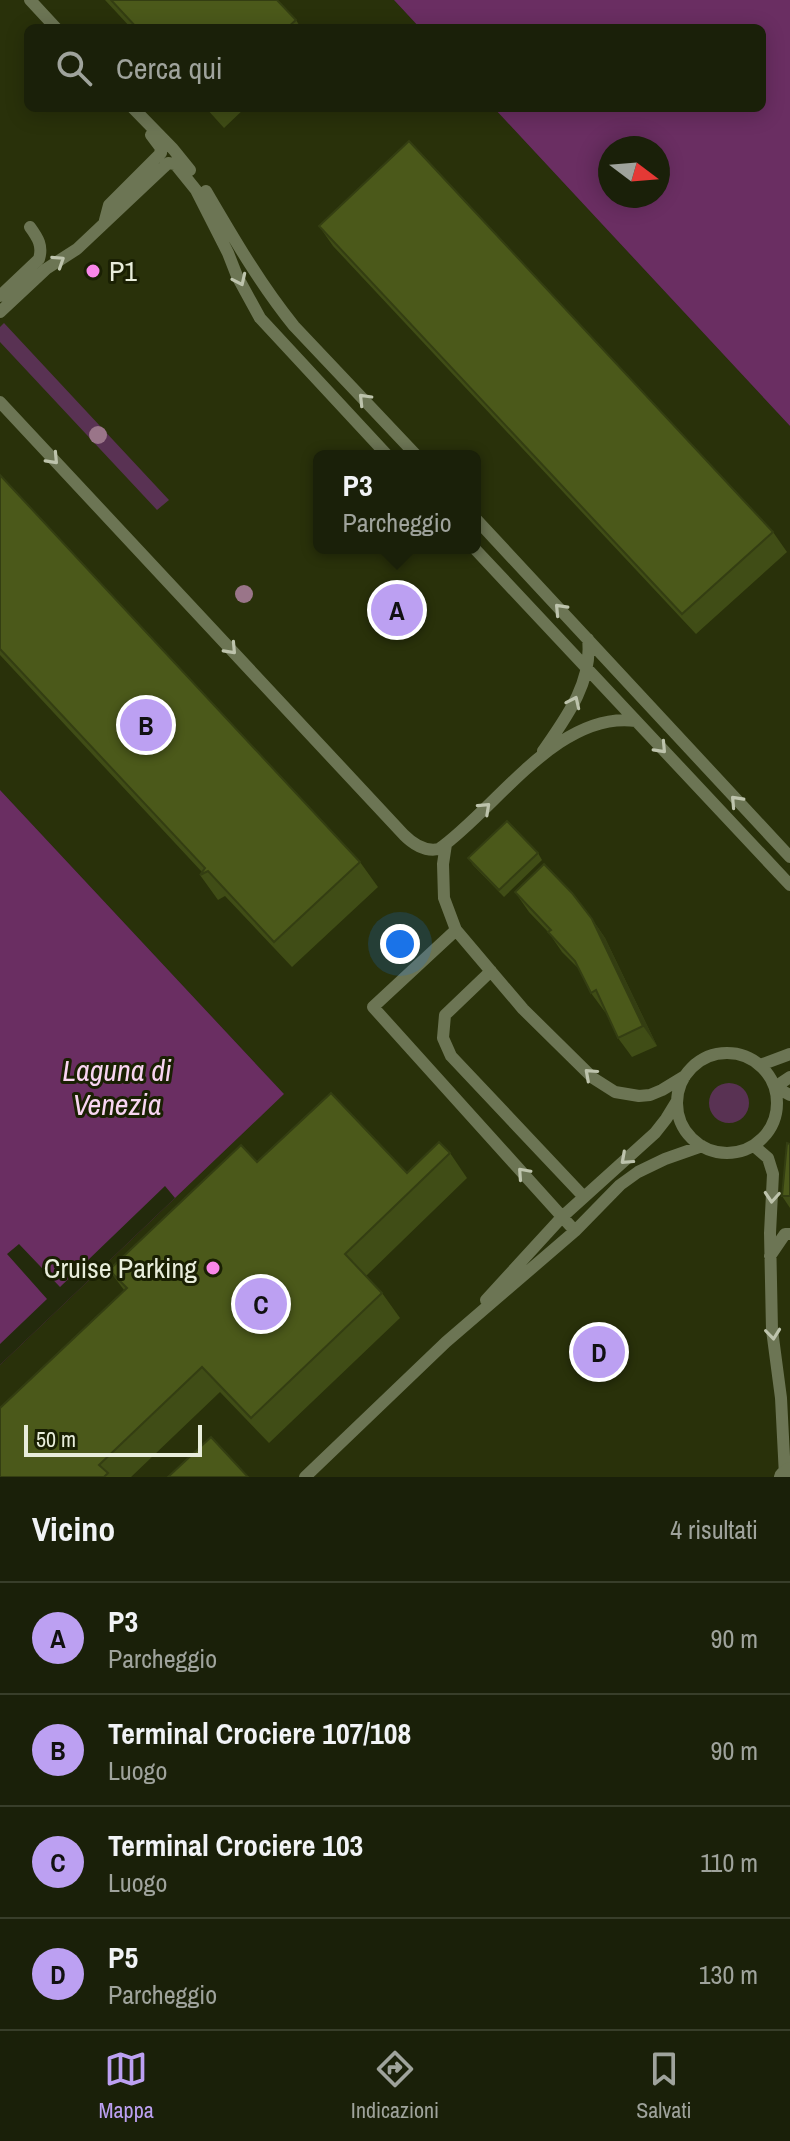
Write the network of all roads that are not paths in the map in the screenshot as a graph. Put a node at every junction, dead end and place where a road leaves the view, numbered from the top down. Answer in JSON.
{"nodes":[{"id":1,"x":30,"y":0,"type":"edge"},
{"id":2,"x":52,"y":24,"type":"edge"},
{"id":3,"x":134,"y":112,"type":"edge"},
{"id":4,"x":135,"y":112,"type":"edge"},
{"id":5,"x":104,"y":223,"type":"junction"},
{"id":6,"x":30,"y":227,"type":"dead end"},
{"id":7,"x":0,"y":296,"type":"edge"},
{"id":8,"x":0,"y":312,"type":"edge"},
{"id":9,"x":0,"y":402,"type":"edge"},
{"id":10,"x":382,"y":450,"type":"edge"},
{"id":11,"x":411,"y":450,"type":"edge"},
{"id":12,"x":481,"y":524,"type":"edge"},
{"id":13,"x":480,"y":554,"type":"edge"},
{"id":14,"x":588,"y":639,"type":"junction"},
{"id":15,"x":587,"y":669,"type":"junction"},
{"id":16,"x":636,"y":721,"type":"junction"},
{"id":17,"x":539,"y":757,"type":"junction"},
{"id":18,"x":446,"y":844,"type":"junction"},
{"id":19,"x":790,"y":857,"type":"edge"},
{"id":20,"x":790,"y":885,"type":"edge"},
{"id":21,"x":456,"y":930,"type":"junction"},
{"id":22,"x":491,"y":971,"type":"junction"},
{"id":23,"x":790,"y":1054,"type":"edge"},
{"id":24,"x":760,"y":1065,"type":"junction"},
{"id":25,"x":685,"y":1076,"type":"junction"},
{"id":26,"x":790,"y":1077,"type":"edge"},
{"id":27,"x":775,"y":1087,"type":"junction"},
{"id":28,"x":790,"y":1095,"type":"edge"},
{"id":29,"x":677,"y":1101,"type":"junction"},
{"id":30,"x":702,"y":1146,"type":"junction"},
{"id":31,"x":754,"y":1146,"type":"junction"},
{"id":32,"x":584,"y":1197,"type":"junction"},
{"id":33,"x":562,"y":1217,"type":"junction"},
{"id":34,"x":575,"y":1231,"type":"junction"},
{"id":35,"x":790,"y":1234,"type":"edge"},
{"id":36,"x":770,"y":1256,"type":"junction"},
{"id":37,"x":446,"y":1342,"type":"junction"},
{"id":38,"x":786,"y":1475,"type":"edge"},
{"id":39,"x":305,"y":1477,"type":"edge"}],
"edges":[{"from":1,"to":2,"type":"lane"},
{"from":3,"to":5,"type":"lane"},
{"from":11,"to":4,"type":"lane","one_way":true},
{"from":8,"to":5,"type":"lane","one_way":true},
{"from":5,"to":10,"type":"lane","one_way":true},
{"from":6,"to":7,"type":"lane"},
{"from":9,"to":18,"type":"lane","one_way":true},
{"from":14,"to":12,"type":"lane","one_way":true},
{"from":13,"to":15,"type":"lane"},
{"from":14,"to":15,"type":"lane"},
{"from":19,"to":14,"type":"lane","one_way":true},
{"from":15,"to":16,"type":"lane"},
{"from":17,"to":15,"type":"lane","one_way":true},
{"from":16,"to":17,"type":"lane"},
{"from":16,"to":20,"type":"lane","one_way":true},
{"from":18,"to":17,"type":"lane","one_way":true},
{"from":18,"to":21,"type":"lane"},
{"from":21,"to":22,"type":"lane"},
{"from":33,"to":21,"type":"lane","one_way":true},
{"from":25,"to":22,"type":"lane","one_way":true},
{"from":22,"to":32,"type":"lane"},
{"from":23,"to":24,"type":"lane"},
{"from":24,"to":25,"type":"lane"},
{"from":24,"to":27,"type":"lane"},
{"from":25,"to":29,"type":"lane"},
{"from":26,"to":27,"type":"lane"},
{"from":27,"to":28,"type":"lane"},
{"from":27,"to":31,"type":"lane"},
{"from":29,"to":30,"type":"lane"},
{"from":29,"to":32,"type":"lane","one_way":true},
{"from":30,"to":31,"type":"lane"},
{"from":30,"to":34,"type":"lane"},
{"from":31,"to":36,"type":"lane","one_way":true},
{"from":32,"to":33,"type":"lane"},
{"from":33,"to":34,"type":"lane"},
{"from":33,"to":37,"type":"lane"},
{"from":34,"to":37,"type":"lane"},
{"from":35,"to":36,"type":"lane"},
{"from":36,"to":38,"type":"lane","one_way":true},
{"from":37,"to":39,"type":"lane"}]}
